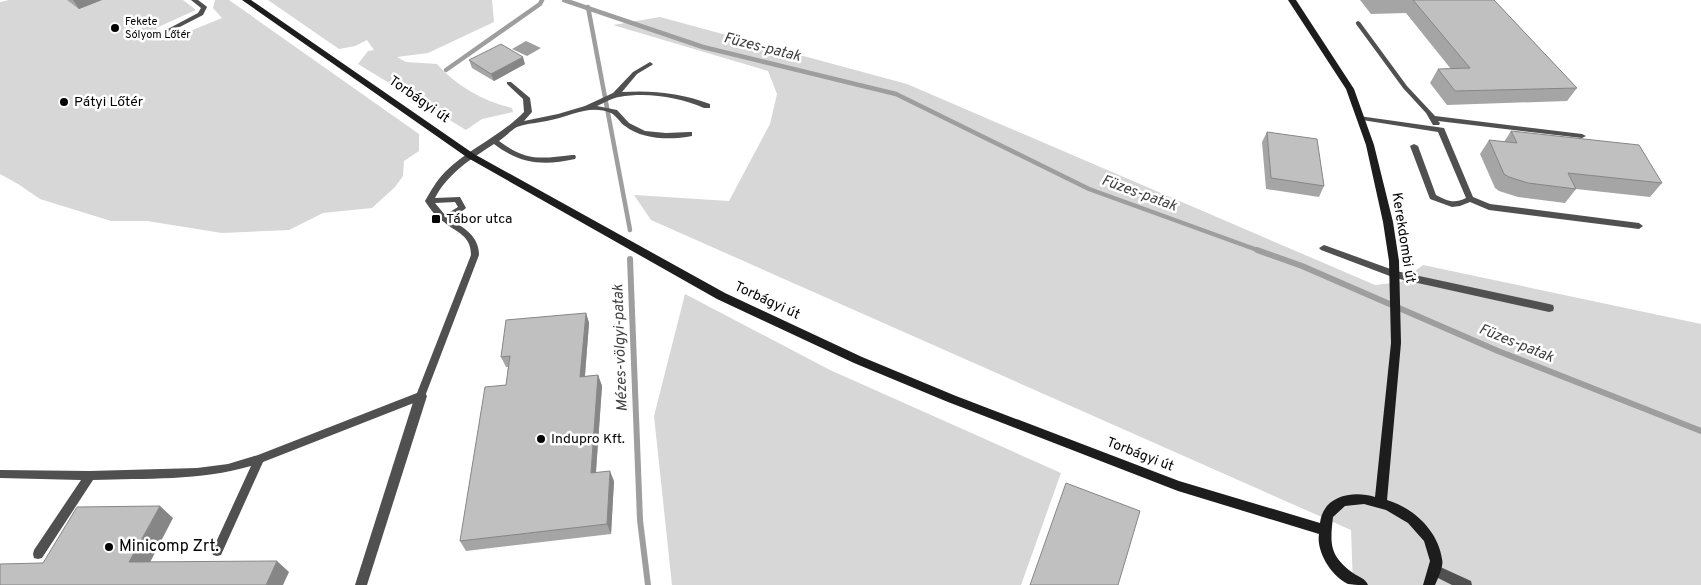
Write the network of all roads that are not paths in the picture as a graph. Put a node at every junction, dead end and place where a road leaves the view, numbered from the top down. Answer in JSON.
{"nodes":[{"id":1,"x":194,"y":0,"type":"edge"},
{"id":2,"x":246,"y":0,"type":"edge"},
{"id":3,"x":1292,"y":0,"type":"edge"},
{"id":4,"x":1358,"y":23,"type":"dead end"},
{"id":5,"x":168,"y":31,"type":"dead end"},
{"id":6,"x":650,"y":64,"type":"dead end"},
{"id":7,"x":509,"y":83,"type":"dead end"},
{"id":8,"x":616,"y":95,"type":"junction"},
{"id":9,"x":707,"y":106,"type":"dead end"},
{"id":10,"x":588,"y":107,"type":"junction"},
{"id":11,"x":1362,"y":118,"type":"junction"},
{"id":12,"x":1434,"y":118,"type":"junction"},
{"id":13,"x":518,"y":125,"type":"junction"},
{"id":14,"x":1441,"y":130,"type":"junction"},
{"id":15,"x":689,"y":134,"type":"dead end"},
{"id":16,"x":1582,"y":136,"type":"dead end"},
{"id":17,"x":494,"y":141,"type":"junction"},
{"id":18,"x":1414,"y":146,"type":"dead end"},
{"id":19,"x":471,"y":156,"type":"junction"},
{"id":20,"x":572,"y":157,"type":"dead end"},
{"id":21,"x":1470,"y":198,"type":"junction"},
{"id":22,"x":430,"y":202,"type":"junction"},
{"id":23,"x":444,"y":218,"type":"junction"},
{"id":24,"x":1639,"y":226,"type":"dead end"},
{"id":25,"x":1324,"y":248,"type":"dead end"},
{"id":26,"x":1395,"y":274,"type":"junction"},
{"id":27,"x":1549,"y":308,"type":"dead end"},
{"id":28,"x":421,"y":396,"type":"junction"},
{"id":29,"x":259,"y":459,"type":"junction"},
{"id":30,"x":0,"y":474,"type":"edge"},
{"id":31,"x":90,"y":476,"type":"junction"},
{"id":32,"x":1381,"y":501,"type":"junction"},
{"id":33,"x":1323,"y":530,"type":"junction"},
{"id":34,"x":217,"y":551,"type":"dead end"},
{"id":35,"x":38,"y":554,"type":"dead end"},
{"id":36,"x":1436,"y":572,"type":"junction"},
{"id":37,"x":361,"y":585,"type":"edge"},
{"id":38,"x":1362,"y":585,"type":"edge"},
{"id":39,"x":1429,"y":585,"type":"edge"},
{"id":40,"x":1466,"y":585,"type":"edge"}],
"edges":[{"from":1,"to":5,"type":"lane"},
{"from":2,"to":19,"type":"street","name":"Torbágyi út"},
{"from":3,"to":11,"type":"street","name":"Kerekdombi út"},
{"from":4,"to":12,"type":"lane"},
{"from":6,"to":8,"type":"lane"},
{"from":7,"to":13,"type":"lane"},
{"from":8,"to":9,"type":"lane"},
{"from":8,"to":10,"type":"lane"},
{"from":10,"to":13,"type":"lane"},
{"from":10,"to":15,"type":"lane"},
{"from":11,"to":14,"type":"lane"},
{"from":11,"to":26,"type":"street","name":"Kerekdombi út"},
{"from":12,"to":14,"type":"lane"},
{"from":12,"to":16,"type":"lane"},
{"from":13,"to":17,"type":"lane"},
{"from":14,"to":21,"type":"lane"},
{"from":17,"to":19,"type":"lane"},
{"from":17,"to":20,"type":"lane"},
{"from":18,"to":21,"type":"lane"},
{"from":19,"to":22,"type":"lane"},
{"from":19,"to":33,"type":"street","name":"Torbágyi út"},
{"from":21,"to":24,"type":"lane"},
{"from":22,"to":23,"type":"lane"},
{"from":22,"to":23,"type":"lane"},
{"from":23,"to":28,"type":"lane"},
{"from":25,"to":26,"type":"street"},
{"from":26,"to":27,"type":"street"},
{"from":26,"to":32,"type":"street","name":"Kerekdombi út"},
{"from":28,"to":29,"type":"lane"},
{"from":28,"to":37,"type":"street"},
{"from":29,"to":31,"type":"lane"},
{"from":29,"to":34,"type":"lane"},
{"from":30,"to":31,"type":"lane"},
{"from":31,"to":35,"type":"lane"},
{"from":32,"to":33,"type":"street"},
{"from":32,"to":36,"type":"street"},
{"from":33,"to":38,"type":"street"},
{"from":36,"to":39,"type":"street"},
{"from":36,"to":40,"type":"street"}]}
